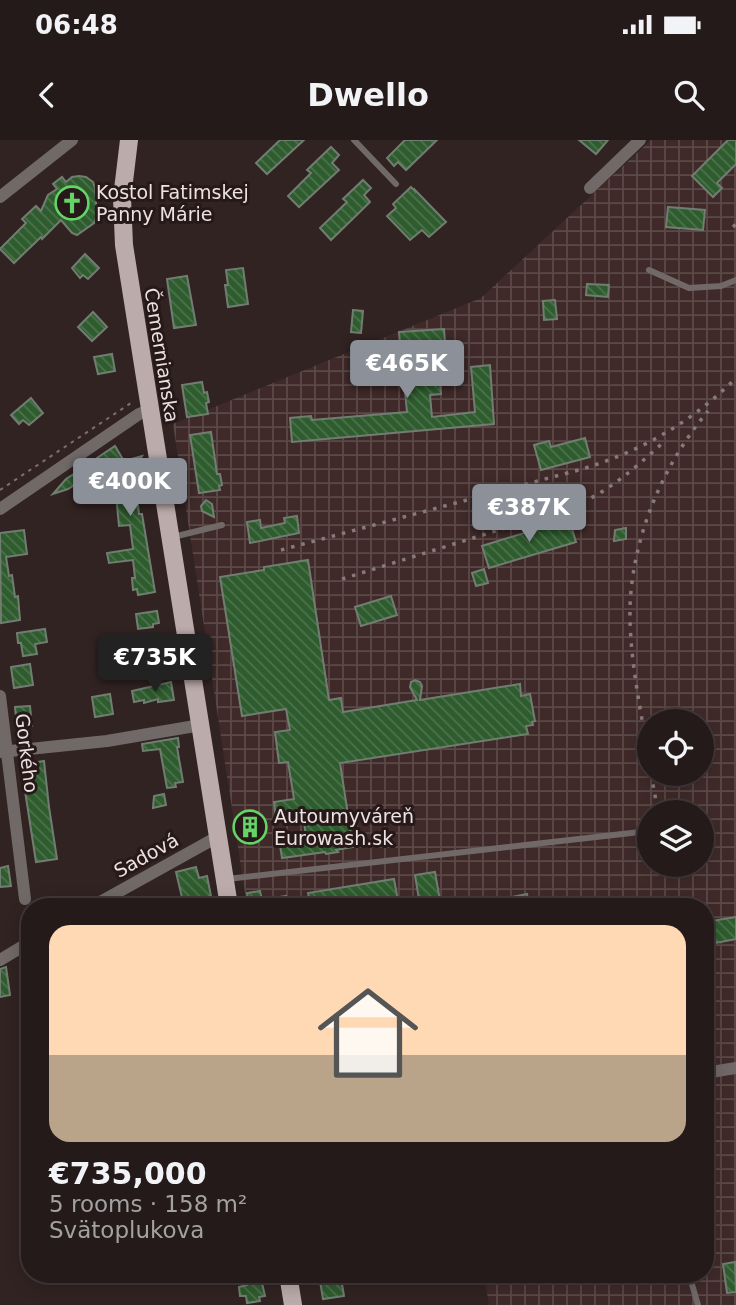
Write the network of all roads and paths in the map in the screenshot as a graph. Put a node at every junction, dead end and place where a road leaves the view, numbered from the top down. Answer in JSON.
{"nodes":[{"id":1,"x":72,"y":140,"type":"edge"},
{"id":2,"x":129,"y":140,"type":"edge"},
{"id":3,"x":354,"y":140,"type":"edge"},
{"id":4,"x":640,"y":140,"type":"edge"},
{"id":5,"x":396,"y":184,"type":"dead end"},
{"id":6,"x":590,"y":188,"type":"dead end"},
{"id":7,"x":0,"y":197,"type":"edge"},
{"id":8,"x":649,"y":270,"type":"dead end"},
{"id":9,"x":736,"y":280,"type":"edge"},
{"id":10,"x":144,"y":404,"type":"junction"},
{"id":11,"x":0,"y":490,"type":"edge"},
{"id":12,"x":0,"y":509,"type":"edge"},
{"id":13,"x":222,"y":525,"type":"dead end"},
{"id":14,"x":172,"y":537,"type":"junction"},
{"id":15,"x":0,"y":696,"type":"edge"},
{"id":16,"x":201,"y":724,"type":"junction"},
{"id":17,"x":4,"y":751,"type":"edge"},
{"id":18,"x":637,"y":832,"type":"edge"},
{"id":19,"x":219,"y":836,"type":"junction"},
{"id":20,"x":225,"y":880,"type":"junction"},
{"id":21,"x":25,"y":898,"type":"edge"},
{"id":22,"x":107,"y":898,"type":"edge"},
{"id":23,"x":228,"y":898,"type":"edge"},
{"id":24,"x":21,"y":943,"type":"edge"},
{"id":25,"x":0,"y":960,"type":"edge"},
{"id":26,"x":736,"y":1068,"type":"edge"},
{"id":27,"x":714,"y":1072,"type":"edge"},
{"id":28,"x":289,"y":1283,"type":"edge"},
{"id":29,"x":692,"y":1283,"type":"edge"},
{"id":30,"x":293,"y":1305,"type":"edge"},
{"id":31,"x":698,"y":1305,"type":"edge"}],
"edges":[{"from":1,"to":7,"type":"street"},
{"from":2,"to":10,"type":"main road","name":"Čemernianska"},
{"from":3,"to":5,"type":"lane"},
{"from":4,"to":6,"type":"street"},
{"from":8,"to":9,"type":"lane"},
{"from":10,"to":11,"type":"path"},
{"from":10,"to":12,"type":"street"},
{"from":10,"to":14,"type":"main road","name":"Čemernianska"},
{"from":13,"to":14,"type":"lane"},
{"from":14,"to":16,"type":"main road","name":"Čemernianska"},
{"from":15,"to":17,"type":"street","name":"Gorkého"},
{"from":16,"to":17,"type":"street"},
{"from":16,"to":19,"type":"main road","name":"Čemernianska"},
{"from":17,"to":21,"type":"street","name":"Gorkého"},
{"from":18,"to":20,"type":"lane"},
{"from":19,"to":20,"type":"main road","name":"Čemernianska"},
{"from":19,"to":22,"type":"street","name":"Sadová"},
{"from":20,"to":23,"type":"main road","name":"Čemernianska"},
{"from":24,"to":25,"type":"street"},
{"from":26,"to":27,"type":"street"},
{"from":28,"to":30,"type":"main road"},
{"from":29,"to":31,"type":"lane"}]}
